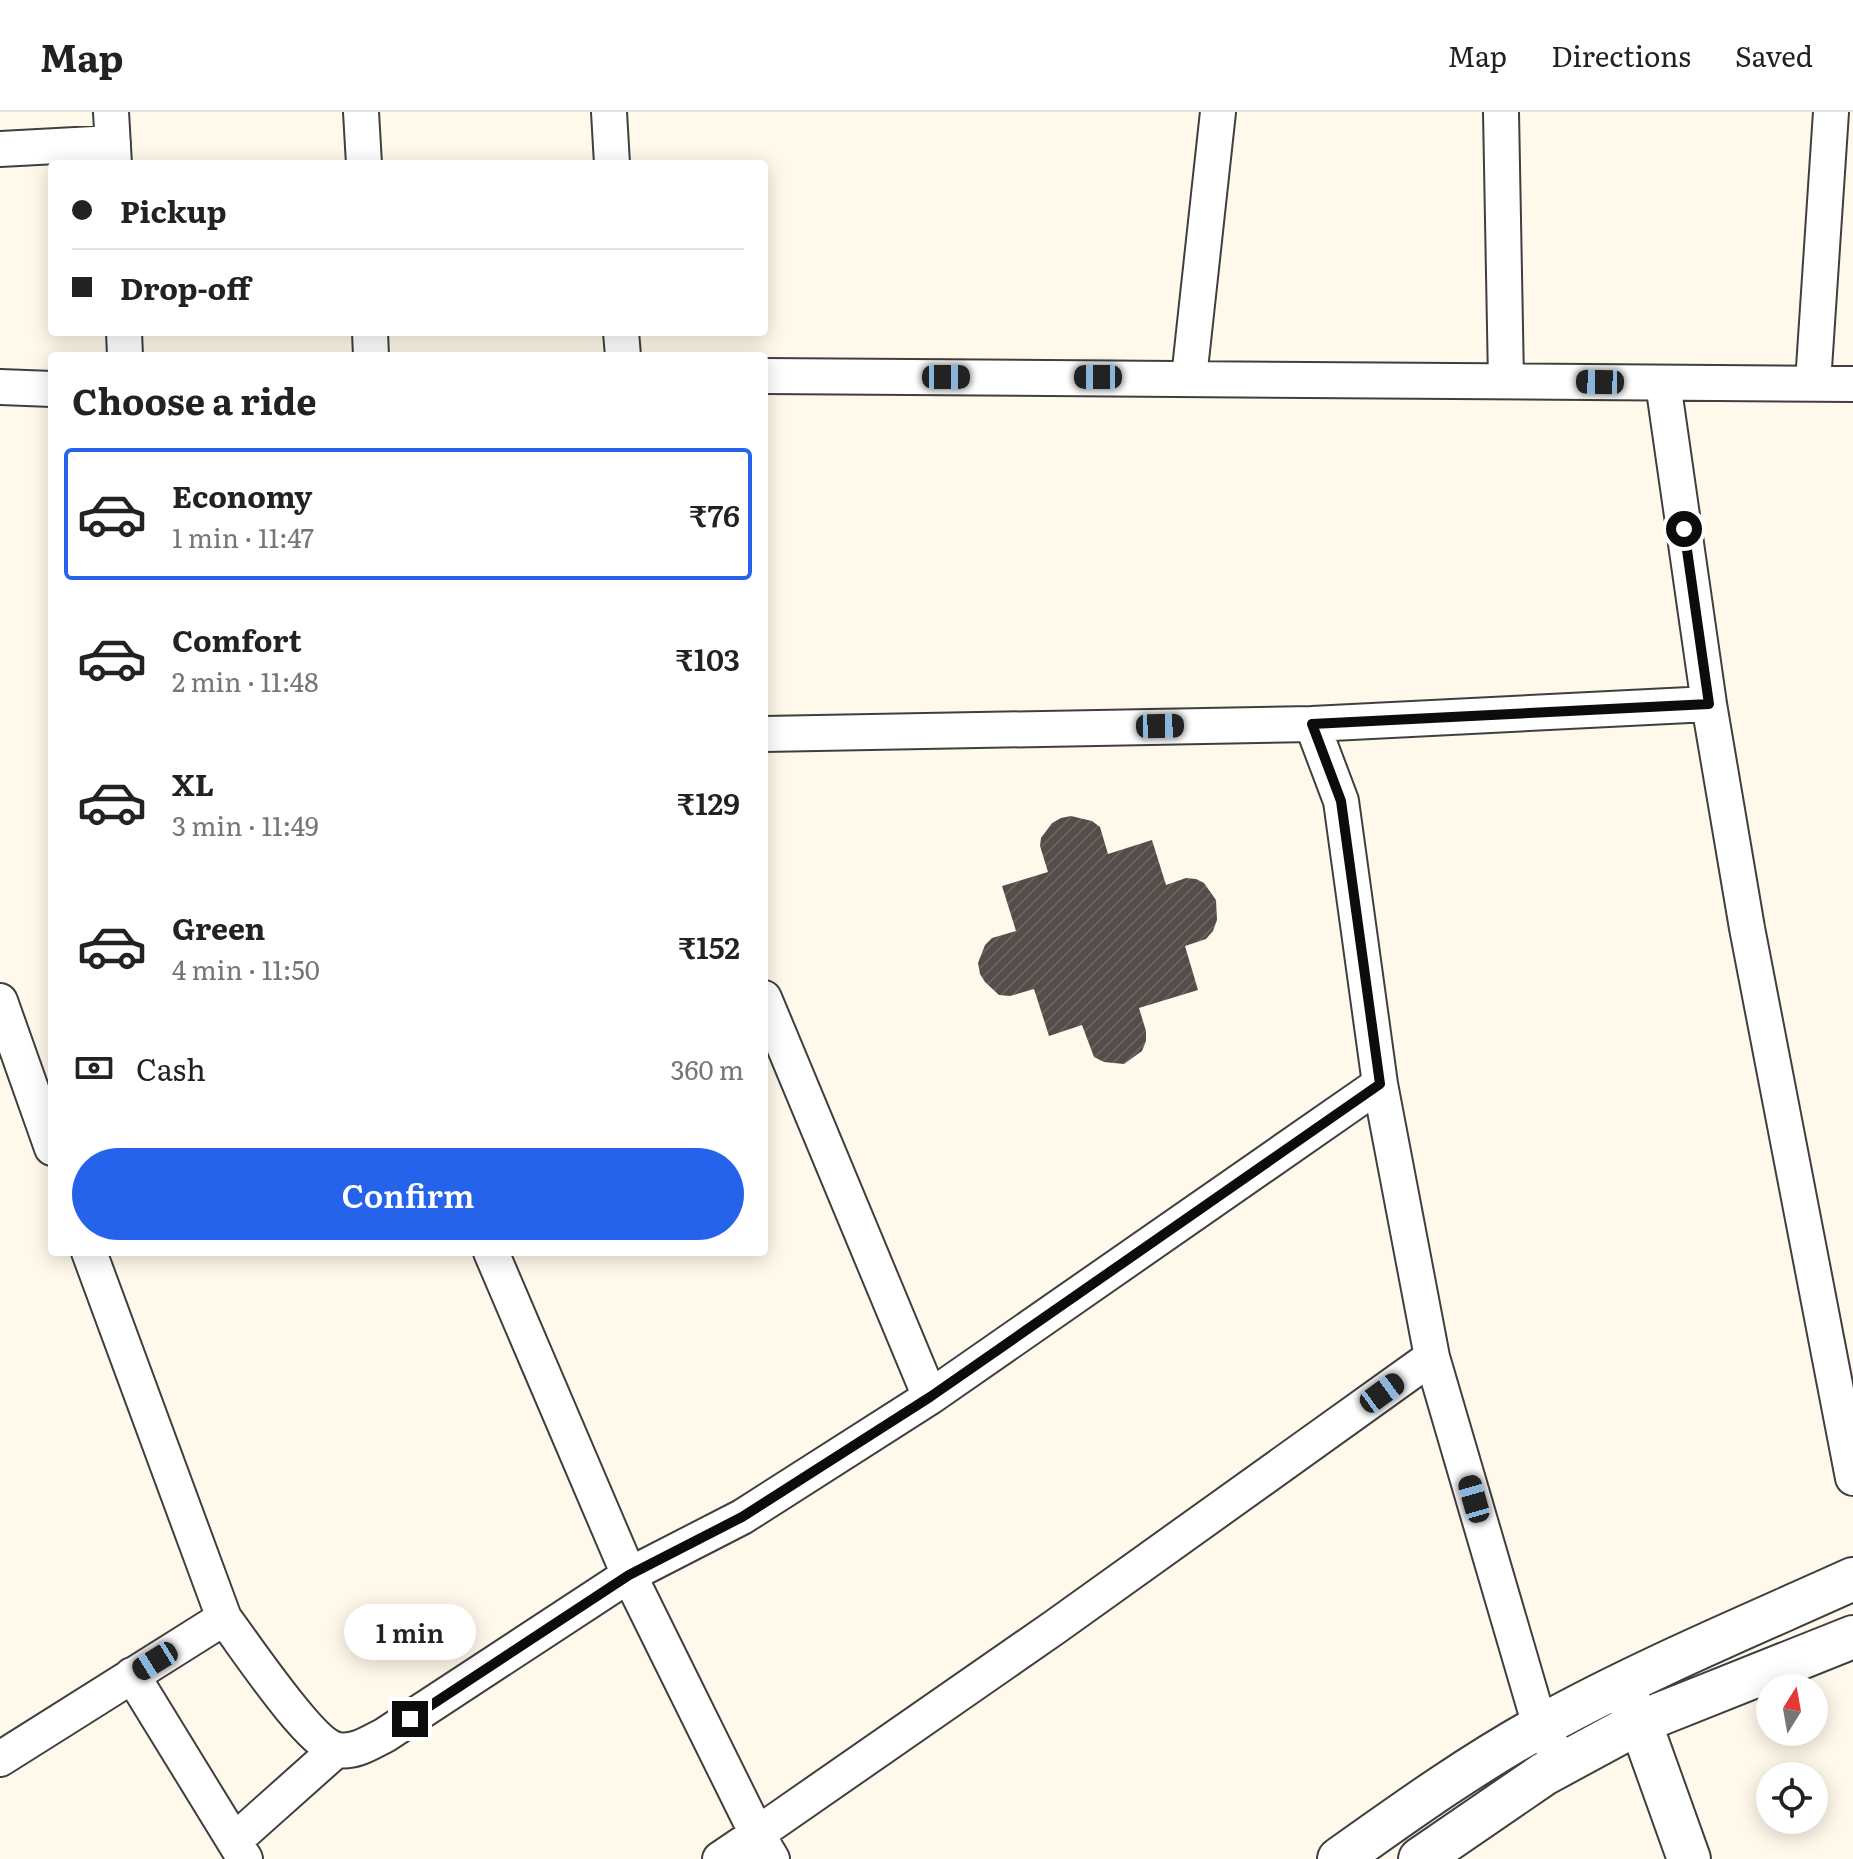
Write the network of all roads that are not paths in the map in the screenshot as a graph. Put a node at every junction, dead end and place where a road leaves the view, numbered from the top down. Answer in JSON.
{"nodes":[{"id":1,"x":361,"y":112,"type":"edge"},
{"id":2,"x":609,"y":112,"type":"edge"},
{"id":3,"x":1218,"y":112,"type":"edge"},
{"id":4,"x":1501,"y":112,"type":"edge"},
{"id":5,"x":1831,"y":112,"type":"edge"},
{"id":6,"x":113,"y":140,"type":"edge"},
{"id":7,"x":0,"y":149,"type":"edge"},
{"id":8,"x":364,"y":160,"type":"edge"},
{"id":9,"x":612,"y":160,"type":"edge"},
{"id":10,"x":768,"y":376,"type":"edge"},
{"id":11,"x":1189,"y":378,"type":"junction"},
{"id":12,"x":1506,"y":381,"type":"junction"},
{"id":13,"x":1663,"y":383,"type":"junction"},
{"id":14,"x":1813,"y":383,"type":"junction"},
{"id":15,"x":1853,"y":384,"type":"edge"},
{"id":16,"x":0,"y":387,"type":"edge"},
{"id":17,"x":48,"y":389,"type":"edge"},
{"id":18,"x":1709,"y":704,"type":"junction"},
{"id":19,"x":1312,"y":724,"type":"junction"},
{"id":20,"x":768,"y":734,"type":"edge"},
{"id":21,"x":0,"y":1001,"type":"edge"},
{"id":22,"x":768,"y":1008,"type":"edge"},
{"id":23,"x":1380,"y":1084,"type":"junction"},
{"id":24,"x":48,"y":1137,"type":"edge"},
{"id":25,"x":90,"y":1256,"type":"edge"},
{"id":26,"x":493,"y":1256,"type":"edge"},
{"id":27,"x":1432,"y":1357,"type":"junction"},
{"id":28,"x":930,"y":1397,"type":"junction"},
{"id":29,"x":1853,"y":1478,"type":"edge"},
{"id":30,"x":629,"y":1575,"type":"junction"},
{"id":31,"x":1853,"y":1579,"type":"edge"},
{"id":32,"x":224,"y":1618,"type":"junction"},
{"id":33,"x":1853,"y":1637,"type":"edge"},
{"id":34,"x":132,"y":1675,"type":"junction"},
{"id":35,"x":1620,"y":1684,"type":"junction"},
{"id":36,"x":1640,"y":1722,"type":"junction"},
{"id":37,"x":1540,"y":1726,"type":"junction"},
{"id":38,"x":336,"y":1750,"type":"junction"},
{"id":39,"x":0,"y":1759,"type":"edge"},
{"id":40,"x":1563,"y":1764,"type":"junction"},
{"id":41,"x":765,"y":1846,"type":"edge"},
{"id":42,"x":240,"y":1850,"type":"edge"},
{"id":43,"x":720,"y":1859,"type":"edge"},
{"id":44,"x":1339,"y":1859,"type":"edge"},
{"id":45,"x":1420,"y":1859,"type":"edge"},
{"id":46,"x":1689,"y":1859,"type":"edge"}],
"edges":[{"from":1,"to":8,"type":"street"},
{"from":2,"to":9,"type":"street"},
{"from":3,"to":11,"type":"street"},
{"from":4,"to":12,"type":"street"},
{"from":5,"to":14,"type":"street"},
{"from":6,"to":7,"type":"street"},
{"from":10,"to":11,"type":"street"},
{"from":11,"to":12,"type":"street"},
{"from":12,"to":13,"type":"street"},
{"from":13,"to":14,"type":"street"},
{"from":13,"to":18,"type":"street"},
{"from":14,"to":15,"type":"street"},
{"from":16,"to":17,"type":"street"},
{"from":18,"to":19,"type":"street"},
{"from":18,"to":29,"type":"street"},
{"from":19,"to":20,"type":"street"},
{"from":19,"to":23,"type":"street"},
{"from":21,"to":24,"type":"street"},
{"from":22,"to":28,"type":"street"},
{"from":23,"to":27,"type":"street"},
{"from":23,"to":28,"type":"street"},
{"from":25,"to":32,"type":"street"},
{"from":26,"to":30,"type":"street"},
{"from":27,"to":37,"type":"street"},
{"from":27,"to":41,"type":"street"},
{"from":28,"to":30,"type":"street"},
{"from":30,"to":38,"type":"street"},
{"from":30,"to":41,"type":"street"},
{"from":31,"to":35,"type":"street"},
{"from":32,"to":34,"type":"street"},
{"from":32,"to":38,"type":"street"},
{"from":33,"to":36,"type":"street"},
{"from":34,"to":39,"type":"street"},
{"from":34,"to":42,"type":"street"},
{"from":35,"to":36,"type":"street"},
{"from":35,"to":37,"type":"street"},
{"from":36,"to":40,"type":"street"},
{"from":36,"to":46,"type":"street"},
{"from":37,"to":40,"type":"street"},
{"from":37,"to":44,"type":"street"},
{"from":38,"to":42,"type":"street"},
{"from":40,"to":45,"type":"street"},
{"from":41,"to":43,"type":"street"}]}
